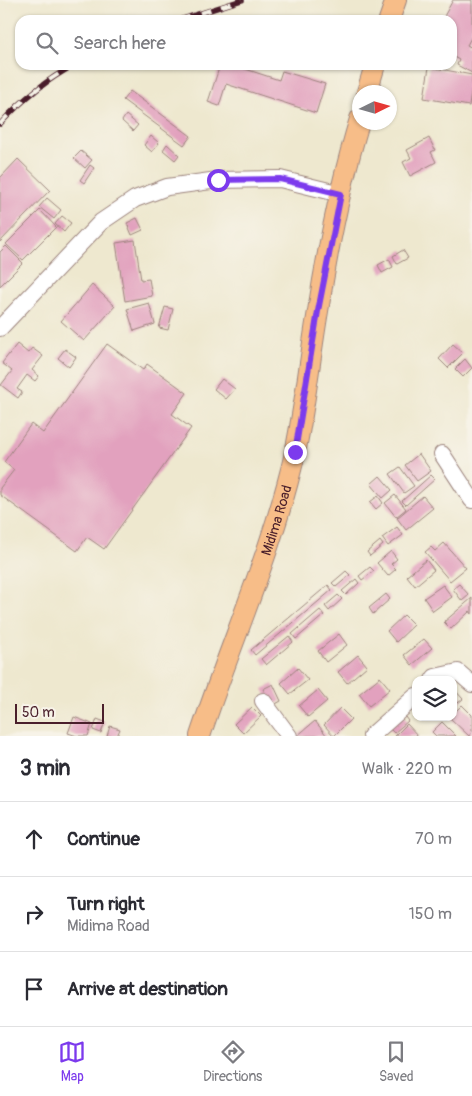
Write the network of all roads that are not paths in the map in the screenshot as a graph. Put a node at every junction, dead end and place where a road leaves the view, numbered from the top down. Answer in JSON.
{"nodes":[{"id":1,"x":396,"y":0,"type":"edge"},
{"id":2,"x":391,"y":15,"type":"edge"},
{"id":3,"x":374,"y":70,"type":"edge"},
{"id":4,"x":369,"y":85,"type":"edge"},
{"id":5,"x":357,"y":130,"type":"edge"},
{"id":6,"x":341,"y":194,"type":"junction"},
{"id":7,"x":0,"y":328,"type":"edge"},
{"id":8,"x":442,"y":454,"type":"dead end"},
{"id":9,"x":472,"y":500,"type":"edge"},
{"id":10,"x":440,"y":676,"type":"edge"},
{"id":11,"x":472,"y":684,"type":"edge"},
{"id":12,"x":412,"y":700,"type":"edge"},
{"id":13,"x":263,"y":701,"type":"dead end"},
{"id":14,"x":200,"y":736,"type":"edge"},
{"id":15,"x":288,"y":736,"type":"edge"},
{"id":16,"x":371,"y":736,"type":"edge"}],
"edges":[{"from":1,"to":2,"type":"main road"},
{"from":3,"to":4,"type":"main road"},
{"from":5,"to":6,"type":"main road","name":"Midima Road"},
{"from":6,"to":7,"type":"street"},
{"from":6,"to":14,"type":"main road","name":"Midima Road"},
{"from":8,"to":9,"type":"street"},
{"from":10,"to":11,"type":"street"},
{"from":12,"to":16,"type":"street"},
{"from":13,"to":15,"type":"street"}]}
